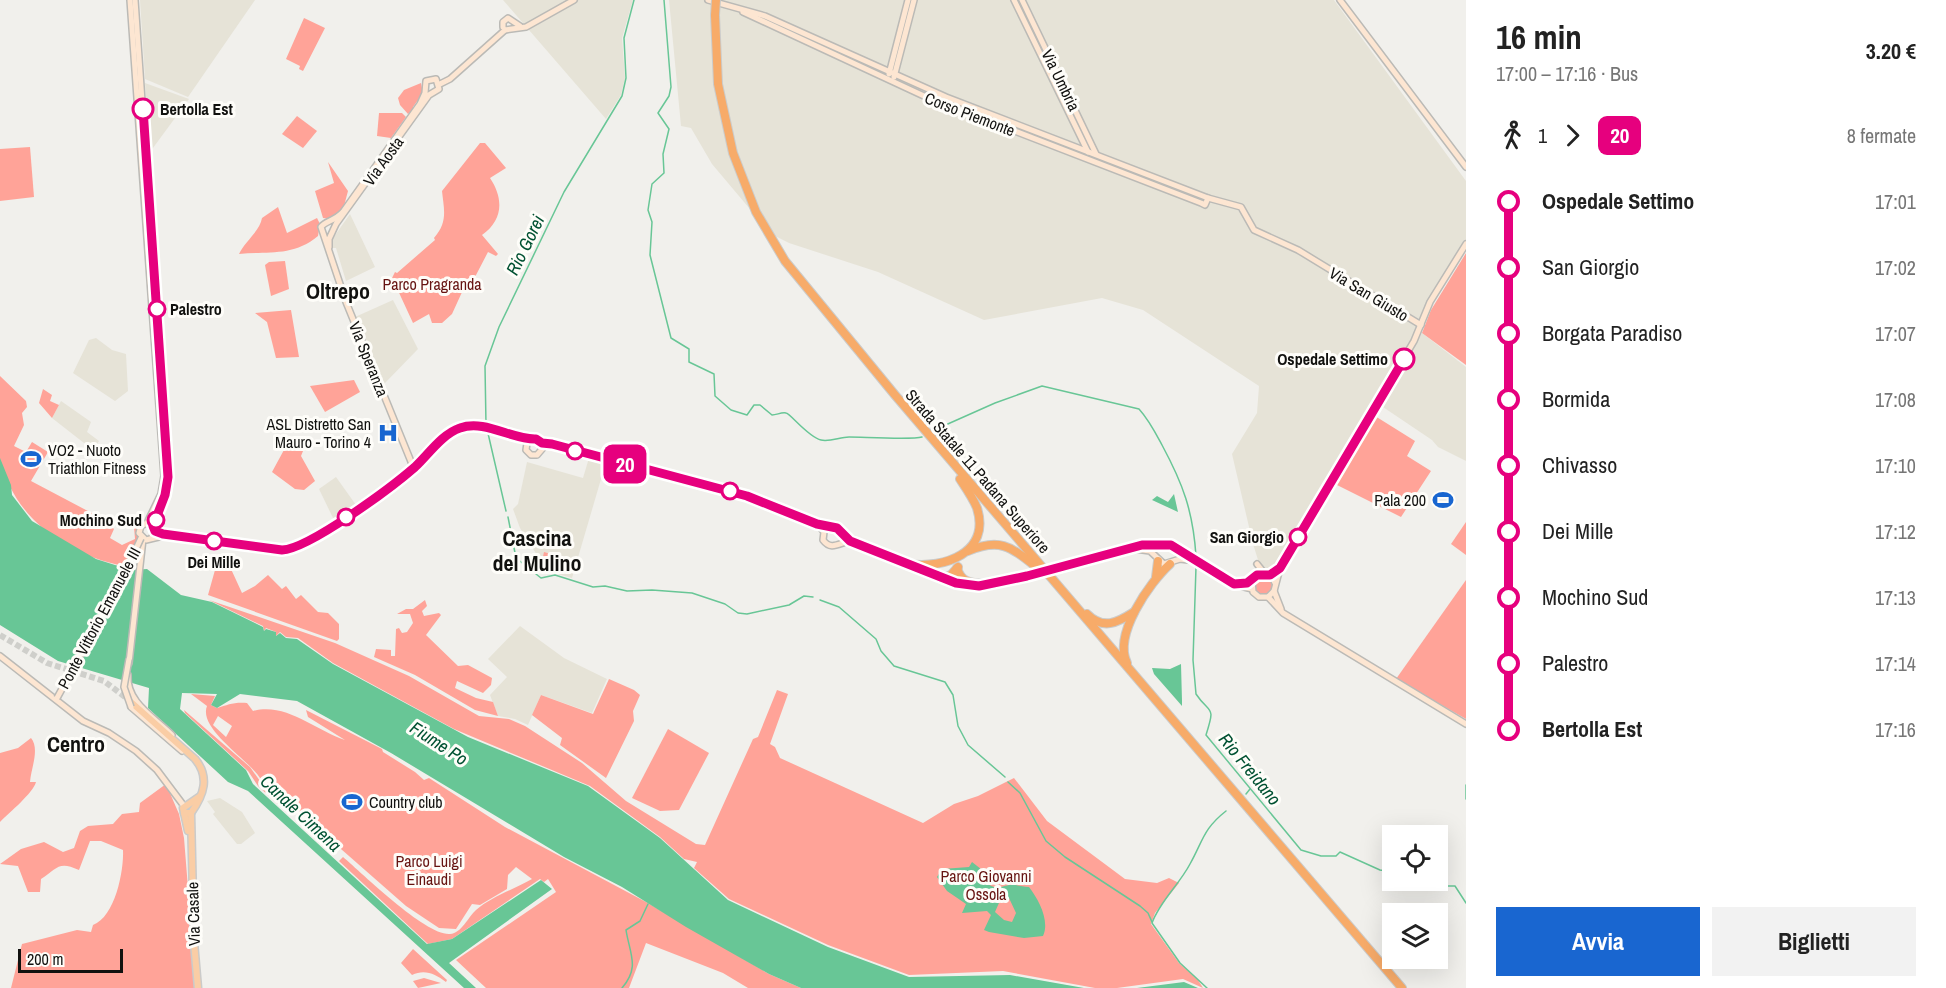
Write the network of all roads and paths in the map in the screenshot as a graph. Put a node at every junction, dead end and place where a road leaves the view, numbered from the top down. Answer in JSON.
{"nodes":[{"id":1,"x":130,"y":0,"type":"edge"},
{"id":2,"x":135,"y":0,"type":"edge"},
{"id":3,"x":574,"y":0,"type":"edge"},
{"id":4,"x":908,"y":0,"type":"edge"},
{"id":5,"x":914,"y":0,"type":"edge"},
{"id":6,"x":1014,"y":0,"type":"edge"},
{"id":7,"x":1022,"y":0,"type":"edge"},
{"id":8,"x":1340,"y":0,"type":"edge"},
{"id":9,"x":715,"y":1,"type":"edge"},
{"id":10,"x":740,"y":10,"type":"junction"},
{"id":11,"x":713,"y":15,"type":"junction"},
{"id":12,"x":516,"y":25,"type":"junction"},
{"id":13,"x":504,"y":29,"type":"junction"},
{"id":14,"x":837,"y":49,"type":"junction"},
{"id":15,"x":834,"y":55,"type":"junction"},
{"id":16,"x":892,"y":74,"type":"junction"},
{"id":17,"x":890,"y":81,"type":"junction"},
{"id":18,"x":439,"y":82,"type":"junction"},
{"id":19,"x":428,"y":91,"type":"junction"},
{"id":20,"x":955,"y":100,"type":"junction"},
{"id":21,"x":953,"y":107,"type":"junction"},
{"id":22,"x":977,"y":109,"type":"junction"},
{"id":23,"x":975,"y":116,"type":"junction"},
{"id":24,"x":143,"y":150,"type":"junction"},
{"id":25,"x":1088,"y":151,"type":"junction"},
{"id":26,"x":1096,"y":154,"type":"junction"},
{"id":27,"x":1092,"y":161,"type":"junction"},
{"id":28,"x":1466,"y":167,"type":"edge"},
{"id":29,"x":1172,"y":184,"type":"junction"},
{"id":30,"x":1170,"y":191,"type":"junction"},
{"id":31,"x":1207,"y":201,"type":"junction"},
{"id":32,"x":330,"y":230,"type":"joint"},
{"id":33,"x":1466,"y":244,"type":"edge"},
{"id":34,"x":1421,"y":325,"type":"junction"},
{"id":35,"x":529,"y":441,"type":"junction"},
{"id":36,"x":542,"y":446,"type":"junction"},
{"id":37,"x":414,"y":468,"type":"junction"},
{"id":38,"x":960,"y":479,"type":"junction"},
{"id":39,"x":161,"y":500,"type":"junction"},
{"id":40,"x":147,"y":523,"type":"junction"},
{"id":41,"x":154,"y":529,"type":"junction"},
{"id":42,"x":826,"y":530,"type":"junction"},
{"id":43,"x":842,"y":534,"type":"junction"},
{"id":44,"x":166,"y":535,"type":"junction"},
{"id":45,"x":146,"y":539,"type":"junction"},
{"id":46,"x":850,"y":541,"type":"junction"},
{"id":47,"x":840,"y":543,"type":"junction"},
{"id":48,"x":1162,"y":545,"type":"junction"},
{"id":49,"x":1128,"y":549,"type":"junction"},
{"id":50,"x":1176,"y":550,"type":"junction"},
{"id":51,"x":964,"y":553,"type":"junction"},
{"id":52,"x":1157,"y":558,"type":"junction"},
{"id":53,"x":1172,"y":562,"type":"junction"},
{"id":54,"x":909,"y":564,"type":"junction"},
{"id":55,"x":1203,"y":564,"type":"junction"},
{"id":56,"x":1035,"y":566,"type":"junction"},
{"id":57,"x":957,"y":568,"type":"junction"},
{"id":58,"x":1280,"y":568,"type":"junction"},
{"id":59,"x":1268,"y":574,"type":"junction"},
{"id":60,"x":1257,"y":575,"type":"junction"},
{"id":61,"x":943,"y":578,"type":"junction"},
{"id":62,"x":1252,"y":581,"type":"junction"},
{"id":63,"x":1154,"y":582,"type":"junction"},
{"id":64,"x":1275,"y":583,"type":"junction"},
{"id":65,"x":1234,"y":584,"type":"junction"},
{"id":66,"x":991,"y":585,"type":"junction"},
{"id":67,"x":1252,"y":589,"type":"junction"},
{"id":68,"x":1274,"y":591,"type":"junction"},
{"id":69,"x":1066,"y":594,"type":"junction"},
{"id":70,"x":1268,"y":597,"type":"junction"},
{"id":71,"x":1136,"y":612,"type":"junction"},
{"id":72,"x":1282,"y":613,"type":"junction"},
{"id":73,"x":0,"y":656,"type":"edge"},
{"id":74,"x":129,"y":659,"type":"junction"},
{"id":75,"x":1138,"y":679,"type":"junction"},
{"id":76,"x":57,"y":698,"type":"junction"},
{"id":77,"x":132,"y":705,"type":"joint"},
{"id":78,"x":1466,"y":724,"type":"edge"},
{"id":79,"x":190,"y":755,"type":"junction"},
{"id":80,"x":190,"y":808,"type":"junction"},
{"id":81,"x":1302,"y":874,"type":"junction"},
{"id":82,"x":1311,"y":885,"type":"junction"},
{"id":83,"x":198,"y":988,"type":"edge"},
{"id":84,"x":1397,"y":988,"type":"edge"},
{"id":85,"x":1402,"y":988,"type":"edge"}],
"edges":[{"from":1,"to":24,"type":"street"},
{"from":2,"to":24,"type":"street"},
{"from":3,"to":12,"type":"street"},
{"from":4,"to":16,"type":"street"},
{"from":5,"to":16,"type":"street"},
{"from":6,"to":25,"type":"street","name":"Via Umbria"},
{"from":7,"to":26,"type":"street","name":"Via Umbria"},
{"from":8,"to":28,"type":"street"},
{"from":9,"to":10,"type":"street","name":"Corso Piemonte"},
{"from":9,"to":11,"type":"highway","name":"Strada Statale 11 Padana Superiore","bridge":true},
{"from":10,"to":14,"type":"street","name":"Corso Piemonte"},
{"from":10,"to":15,"type":"street","name":"Corso Piemonte"},
{"from":11,"to":38,"type":"highway","name":"Strada Statale 11 Padana Superiore"},
{"from":11,"to":69,"type":"highway","name":"Strada Statale 11 Padana Superiore"},
{"from":12,"to":13,"type":"street"},
{"from":12,"to":13,"type":"street"},
{"from":13,"to":18,"type":"street"},
{"from":14,"to":15,"type":"street"},
{"from":14,"to":16,"type":"street","name":"Corso Piemonte"},
{"from":15,"to":17,"type":"street","name":"Corso Piemonte"},
{"from":16,"to":17,"type":"street"},
{"from":16,"to":20,"type":"street","name":"Corso Piemonte"},
{"from":17,"to":21,"type":"street","name":"Corso Piemonte"},
{"from":18,"to":19,"type":"street"},
{"from":18,"to":19,"type":"street"},
{"from":19,"to":32,"type":"street","name":"Via Aosta"},
{"from":20,"to":21,"type":"street"},
{"from":20,"to":22,"type":"street","name":"Corso Piemonte"},
{"from":21,"to":23,"type":"street","name":"Corso Piemonte"},
{"from":22,"to":23,"type":"street"},
{"from":22,"to":25,"type":"street","name":"Corso Piemonte"},
{"from":23,"to":27,"type":"street","name":"Corso Piemonte"},
{"from":24,"to":39,"type":"street"},
{"from":25,"to":26,"type":"street","name":"Corso Piemonte"},
{"from":25,"to":27,"type":"street","name":"Via Umbria"},
{"from":26,"to":27,"type":"street"},
{"from":26,"to":29,"type":"street","name":"Corso Piemonte"},
{"from":27,"to":30,"type":"street","name":"Corso Piemonte"},
{"from":29,"to":30,"type":"street"},
{"from":29,"to":31,"type":"street","name":"Corso Piemonte"},
{"from":30,"to":31,"type":"street","name":"Corso Piemonte"},
{"from":31,"to":34,"type":"street","name":"Via San Giusto"},
{"from":32,"to":37,"type":"street","name":"Via Speranza"},
{"from":33,"to":34,"type":"street"},
{"from":34,"to":58,"type":"street"},
{"from":35,"to":36,"type":"street"},
{"from":35,"to":36,"type":"street"},
{"from":35,"to":37,"type":"street"},
{"from":36,"to":42,"type":"street"},
{"from":37,"to":44,"type":"street"},
{"from":38,"to":51,"type":"highway"},
{"from":38,"to":56,"type":"highway","name":"Strada Statale 11 Padana Superiore"},
{"from":39,"to":40,"type":"street"},
{"from":39,"to":41,"type":"street"},
{"from":40,"to":41,"type":"street"},
{"from":40,"to":45,"type":"street"},
{"from":41,"to":44,"type":"street"},
{"from":41,"to":45,"type":"street"},
{"from":42,"to":43,"type":"street"},
{"from":42,"to":47,"type":"street"},
{"from":43,"to":46,"type":"street"},
{"from":43,"to":47,"type":"street"},
{"from":44,"to":45,"type":"street"},
{"from":45,"to":74,"type":"street"},
{"from":45,"to":76,"type":"street","name":"Ponte Vittorio Emanuele III","bridge":true},
{"from":46,"to":47,"type":"street"},
{"from":46,"to":54,"type":"street"},
{"from":48,"to":49,"type":"street"},
{"from":48,"to":50,"type":"street"},
{"from":48,"to":52,"type":"street"},
{"from":49,"to":52,"type":"street"},
{"from":49,"to":66,"type":"street","bridge":true},
{"from":50,"to":53,"type":"street"},
{"from":50,"to":55,"type":"street"},
{"from":51,"to":54,"type":"highway"},
{"from":51,"to":56,"type":"highway"},
{"from":51,"to":57,"type":"highway"},
{"from":52,"to":53,"type":"street"},
{"from":52,"to":63,"type":"highway"},
{"from":53,"to":55,"type":"street"},
{"from":53,"to":63,"type":"highway"},
{"from":54,"to":61,"type":"street"},
{"from":55,"to":65,"type":"street"},
{"from":56,"to":81,"type":"highway","name":"Strada Statale 11 Padana Superiore"},
{"from":57,"to":61,"type":"highway"},
{"from":57,"to":66,"type":"highway"},
{"from":58,"to":59,"type":"street"},
{"from":58,"to":64,"type":"street"},
{"from":59,"to":60,"type":"street"},
{"from":59,"to":60,"type":"street"},
{"from":59,"to":64,"type":"street"},
{"from":60,"to":62,"type":"street"},
{"from":61,"to":66,"type":"street"},
{"from":62,"to":65,"type":"street"},
{"from":62,"to":67,"type":"street"},
{"from":63,"to":71,"type":"highway"},
{"from":64,"to":68,"type":"street"},
{"from":65,"to":67,"type":"street"},
{"from":67,"to":70,"type":"street"},
{"from":68,"to":70,"type":"street"},
{"from":68,"to":72,"type":"street"},
{"from":69,"to":71,"type":"highway"},
{"from":69,"to":75,"type":"highway","name":"Strada Statale 11 Padana Superiore"},
{"from":70,"to":72,"type":"street"},
{"from":71,"to":75,"type":"highway"},
{"from":72,"to":78,"type":"street"},
{"from":73,"to":76,"type":"street"},
{"from":74,"to":77,"type":"street","bridge":true},
{"from":74,"to":79,"type":"street","bridge":true},
{"from":75,"to":81,"type":"highway","name":"Strada Statale 11 Padana Superiore"},
{"from":76,"to":80,"type":"street"},
{"from":77,"to":79,"type":"main road"},
{"from":79,"to":80,"type":"main road"},
{"from":80,"to":83,"type":"main road","name":"Via Casale"},
{"from":81,"to":82,"type":"highway","name":"Strada Statale 11 Padana Superiore"},
{"from":82,"to":84,"type":"highway","name":"Strada Statale 11 Padana Superiore"},
{"from":82,"to":85,"type":"highway","name":"Strada Statale 11 Padana Superiore"}]}
